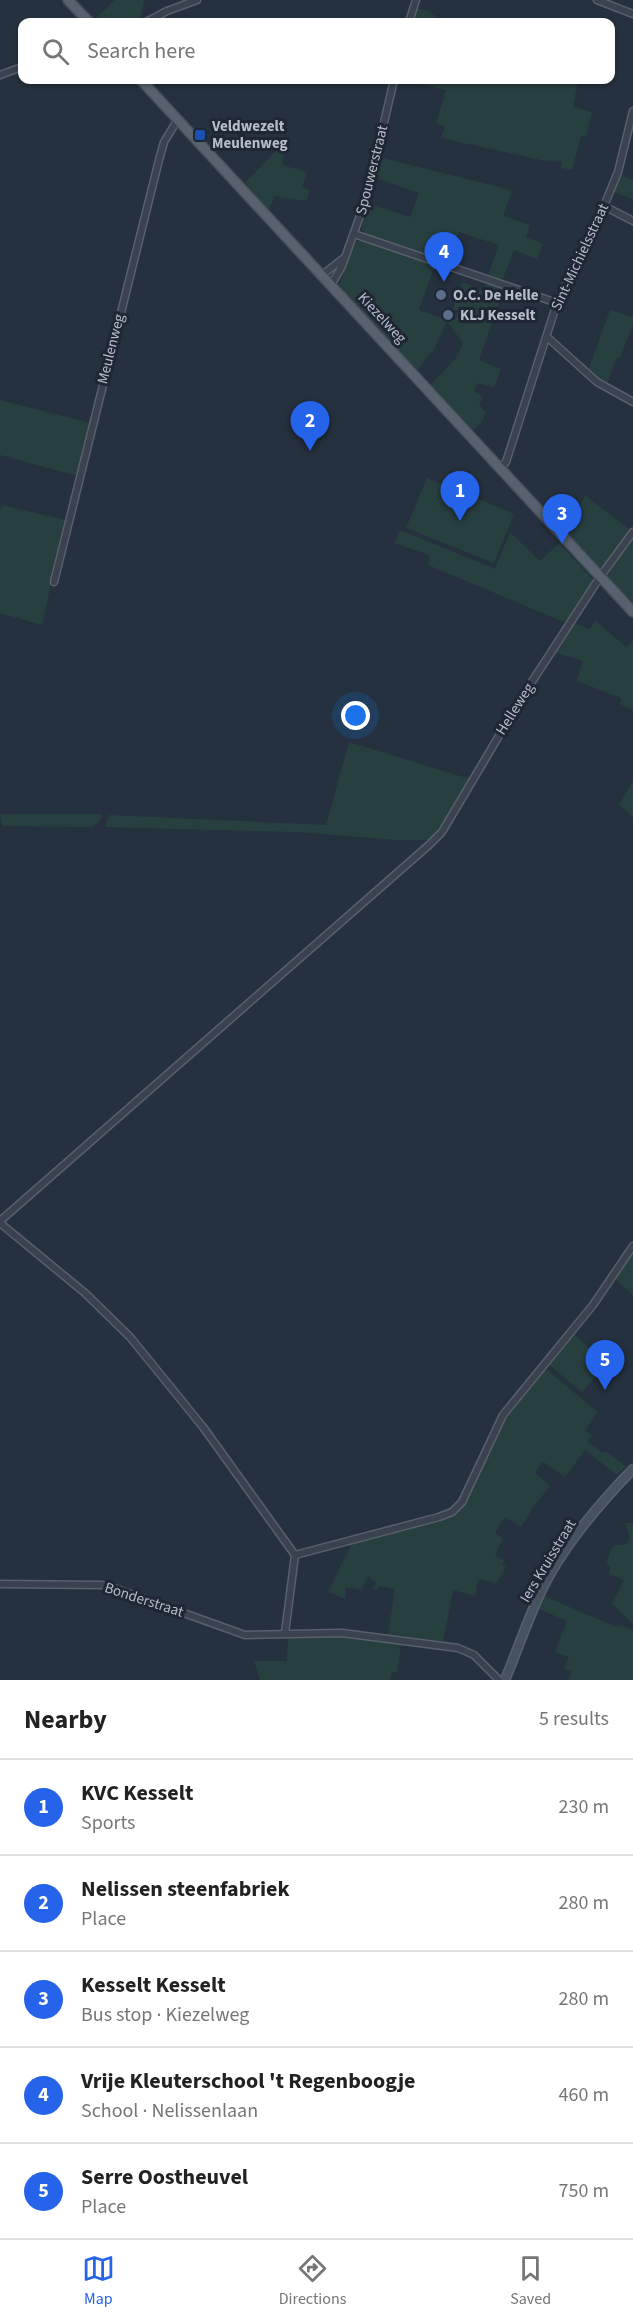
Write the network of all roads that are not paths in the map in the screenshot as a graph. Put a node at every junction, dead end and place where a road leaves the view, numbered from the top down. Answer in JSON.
{"nodes":[{"id":1,"x":68,"y":0,"type":"edge"},
{"id":2,"x":197,"y":0,"type":"edge"},
{"id":3,"x":416,"y":0,"type":"edge"},
{"id":4,"x":597,"y":0,"type":"edge"},
{"id":5,"x":633,"y":14,"type":"edge"},
{"id":6,"x":84,"y":18,"type":"edge"},
{"id":7,"x":154,"y":18,"type":"edge"},
{"id":8,"x":410,"y":18,"type":"edge"},
{"id":9,"x":18,"y":68,"type":"edge"},
{"id":10,"x":0,"y":75,"type":"edge"},
{"id":11,"x":145,"y":84,"type":"edge"},
{"id":12,"x":393,"y":84,"type":"edge"},
{"id":13,"x":632,"y":115,"type":"edge"},
{"id":14,"x":178,"y":119,"type":"junction"},
{"id":15,"x":604,"y":206,"type":"junction"},
{"id":16,"x":633,"y":221,"type":"edge"},
{"id":17,"x":354,"y":234,"type":"junction"},
{"id":18,"x":344,"y":258,"type":"junction"},
{"id":19,"x":322,"y":275,"type":"junction"},
{"id":20,"x":331,"y":285,"type":"junction"},
{"id":21,"x":557,"y":303,"type":"junction"},
{"id":22,"x":547,"y":337,"type":"junction"},
{"id":23,"x":633,"y":402,"type":"edge"},
{"id":24,"x":500,"y":468,"type":"junction"},
{"id":25,"x":633,"y":532,"type":"edge"},
{"id":26,"x":600,"y":577,"type":"junction"},
{"id":27,"x":54,"y":582,"type":"dead end"},
{"id":28,"x":633,"y":612,"type":"edge"},
{"id":29,"x":0,"y":1222,"type":"edge"},
{"id":30,"x":633,"y":1246,"type":"edge"},
{"id":31,"x":633,"y":1469,"type":"edge"},
{"id":32,"x":295,"y":1555,"type":"junction"},
{"id":33,"x":0,"y":1584,"type":"edge"},
{"id":34,"x":285,"y":1633,"type":"junction"},
{"id":35,"x":499,"y":1680,"type":"edge"},
{"id":36,"x":506,"y":1680,"type":"edge"}],
"edges":[{"from":1,"to":6,"type":"main road"},
{"from":2,"to":7,"type":"street"},
{"from":3,"to":8,"type":"street"},
{"from":4,"to":5,"type":"street"},
{"from":9,"to":10,"type":"street"},
{"from":11,"to":14,"type":"main road","name":"Kiezelweg"},
{"from":12,"to":17,"type":"street","name":"Spouwerstraat"},
{"from":13,"to":15,"type":"street","name":"Sint-Michielsstraat"},
{"from":14,"to":19,"type":"main road","name":"Kiezelweg"},
{"from":14,"to":27,"type":"street","name":"Meulenweg"},
{"from":15,"to":16,"type":"street"},
{"from":15,"to":21,"type":"street","name":"Sint-Michielsstraat"},
{"from":17,"to":18,"type":"street","name":"Spouwerstraat"},
{"from":17,"to":21,"type":"street"},
{"from":18,"to":19,"type":"street","name":"Spouwerstraat"},
{"from":18,"to":20,"type":"street","name":"Spouwerstraat"},
{"from":19,"to":20,"type":"main road","name":"Kiezelweg"},
{"from":20,"to":24,"type":"main road","name":"Kiezelweg"},
{"from":21,"to":22,"type":"street","name":"Sint-Michielsstraat"},
{"from":22,"to":23,"type":"street"},
{"from":22,"to":24,"type":"street","name":"Sint-Michielsstraat"},
{"from":24,"to":26,"type":"main road","name":"Kiezelweg"},
{"from":25,"to":26,"type":"street","name":"Helleweg"},
{"from":26,"to":28,"type":"main road","name":"Kiezelweg"},
{"from":26,"to":29,"type":"street","name":"Helleweg"},
{"from":29,"to":32,"type":"street"},
{"from":30,"to":32,"type":"street"},
{"from":31,"to":36,"type":"street","name":"Iers Kruisstraat"},
{"from":32,"to":34,"type":"street"},
{"from":33,"to":34,"type":"street","name":"Bonderstraat"},
{"from":34,"to":35,"type":"street","name":"Bonderstraat"}]}
